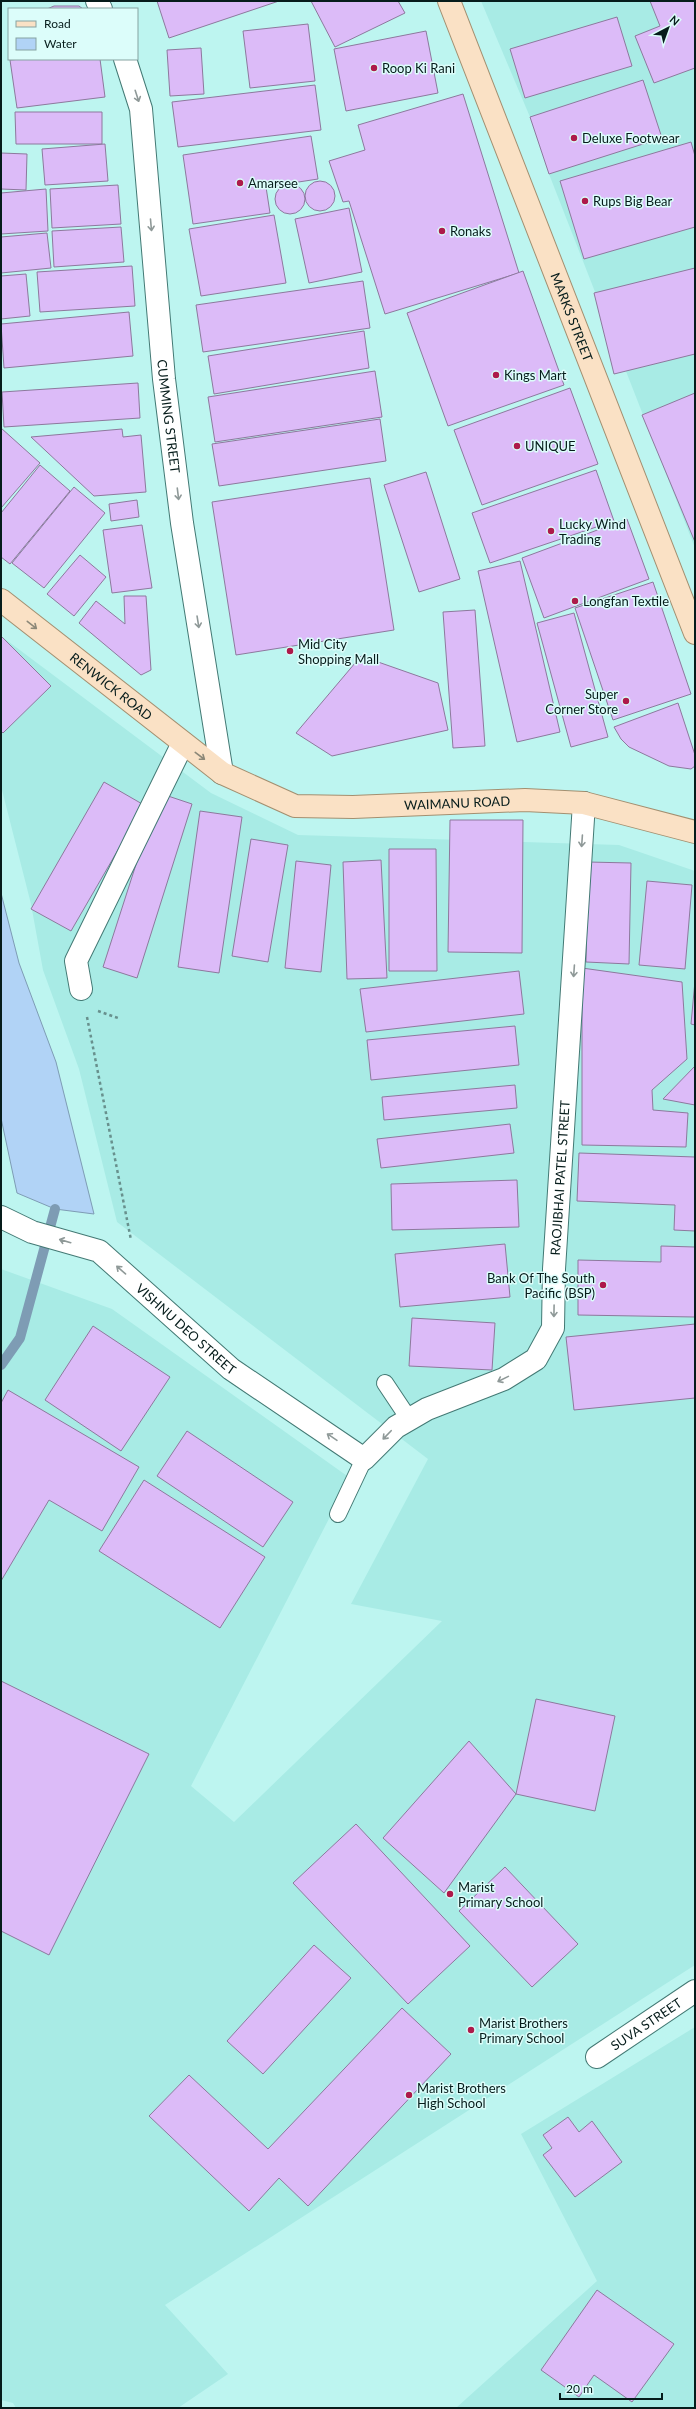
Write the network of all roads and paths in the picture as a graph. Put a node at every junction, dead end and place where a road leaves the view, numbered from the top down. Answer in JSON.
{"nodes":[{"id":1,"x":450,"y":1,"type":"edge"},
{"id":2,"x":125,"y":60,"type":"edge"},
{"id":3,"x":1,"y":600,"type":"edge"},
{"id":4,"x":695,"y":633,"type":"edge"},
{"id":5,"x":183,"y":743,"type":"junction"},
{"id":6,"x":222,"y":773,"type":"junction"},
{"id":7,"x":584,"y":802,"type":"junction"},
{"id":8,"x":695,"y":832,"type":"edge"},
{"id":9,"x":81,"y":989,"type":"joint"},
{"id":10,"x":1,"y":1217,"type":"edge"},
{"id":11,"x":141,"y":1287,"type":"junction"},
{"id":12,"x":385,"y":1383,"type":"dead end"},
{"id":13,"x":409,"y":1419,"type":"junction"},
{"id":14,"x":364,"y":1458,"type":"junction"},
{"id":15,"x":338,"y":1514,"type":"dead end"},
{"id":16,"x":695,"y":1990,"type":"edge"},
{"id":17,"x":597,"y":2057,"type":"dead end"}],
"edges":[{"from":1,"to":4,"type":"main road","name":"MARKS STREET"},
{"from":2,"to":6,"type":"street","name":"CUMMING STREET","one_way":true},
{"from":3,"to":5,"type":"main road","name":"RENWICK ROAD","one_way":true},
{"from":5,"to":6,"type":"main road","name":"RENWICK ROAD","one_way":true},
{"from":5,"to":9,"type":"street"},
{"from":6,"to":7,"type":"main road","name":"WAIMANU ROAD"},
{"from":7,"to":8,"type":"main road","name":"WAIMANU ROAD"},
{"from":7,"to":13,"type":"street","name":"RAOJIBHAI PATEL STREET","one_way":true},
{"from":9,"to":11,"type":"path"},
{"from":11,"to":10,"type":"street","name":"VISHNU DEO STREET","one_way":true},
{"from":14,"to":11,"type":"street","name":"VISHNU DEO STREET","one_way":true},
{"from":12,"to":13,"type":"lane"},
{"from":13,"to":14,"type":"street","name":"RAOJIBHAI PATEL STREET","one_way":true},
{"from":14,"to":15,"type":"lane","name":"RAOJIBHAI PATEL STREET"},
{"from":16,"to":17,"type":"street","name":"SUVA STREET"}]}
